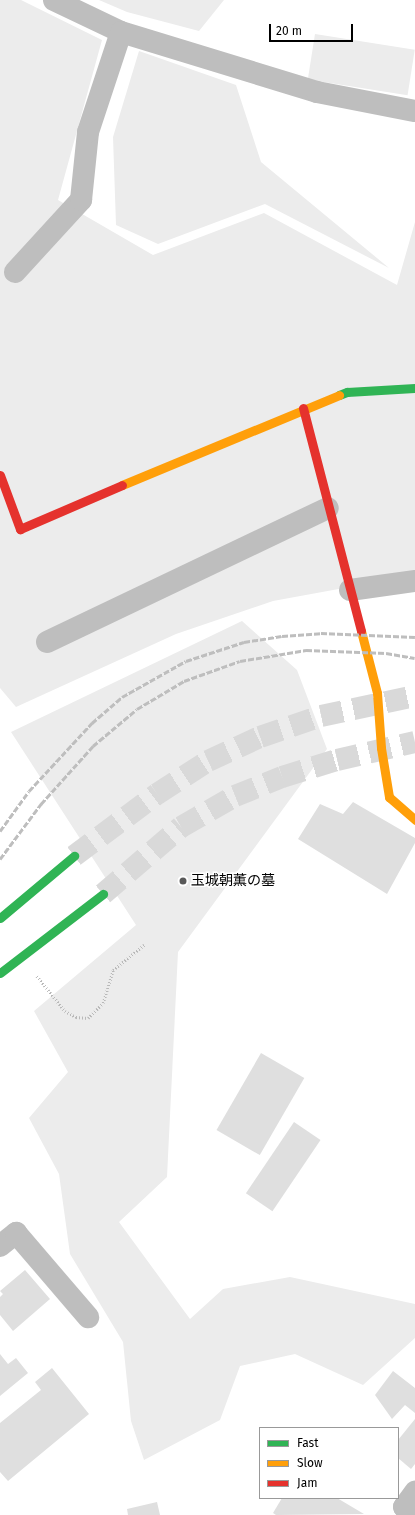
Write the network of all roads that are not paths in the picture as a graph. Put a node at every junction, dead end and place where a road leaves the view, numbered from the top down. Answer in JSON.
{"nodes":[{"id":1,"x":54,"y":0,"type":"edge"},
{"id":2,"x":121,"y":32,"type":"junction"},
{"id":3,"x":415,"y":111,"type":"edge"},
{"id":4,"x":15,"y":272,"type":"dead end"},
{"id":5,"x":415,"y":388,"type":"edge"},
{"id":6,"x":303,"y":408,"type":"junction"},
{"id":7,"x":0,"y":476,"type":"edge"},
{"id":8,"x":328,"y":508,"type":"junction"},
{"id":9,"x":415,"y":581,"type":"edge"},
{"id":10,"x":350,"y":590,"type":"junction"},
{"id":11,"x":47,"y":642,"type":"dead end"},
{"id":12,"x":415,"y":820,"type":"edge"},
{"id":13,"x":74,"y":856,"type":"tunnel mouth"},
{"id":14,"x":103,"y":894,"type":"tunnel mouth"},
{"id":15,"x":0,"y":918,"type":"edge"},
{"id":16,"x":0,"y":973,"type":"edge"},
{"id":17,"x":0,"y":1246,"type":"edge"},
{"id":18,"x":88,"y":1317,"type":"dead end"},
{"id":19,"x":415,"y":1492,"type":"edge"},
{"id":20,"x":413,"y":1515,"type":"edge"}],
"edges":[{"from":1,"to":2,"type":"street"},
{"from":2,"to":3,"type":"street"},
{"from":2,"to":4,"type":"street"},
{"from":5,"to":6,"type":"street"},
{"from":6,"to":7,"type":"street"},
{"from":6,"to":8,"type":"street"},
{"from":8,"to":10,"type":"street"},
{"from":8,"to":11,"type":"street"},
{"from":9,"to":10,"type":"street"},
{"from":10,"to":12,"type":"street"},
{"from":13,"to":15,"type":"street"},
{"from":14,"to":16,"type":"street"},
{"from":17,"to":18,"type":"street"},
{"from":19,"to":20,"type":"street"}]}
